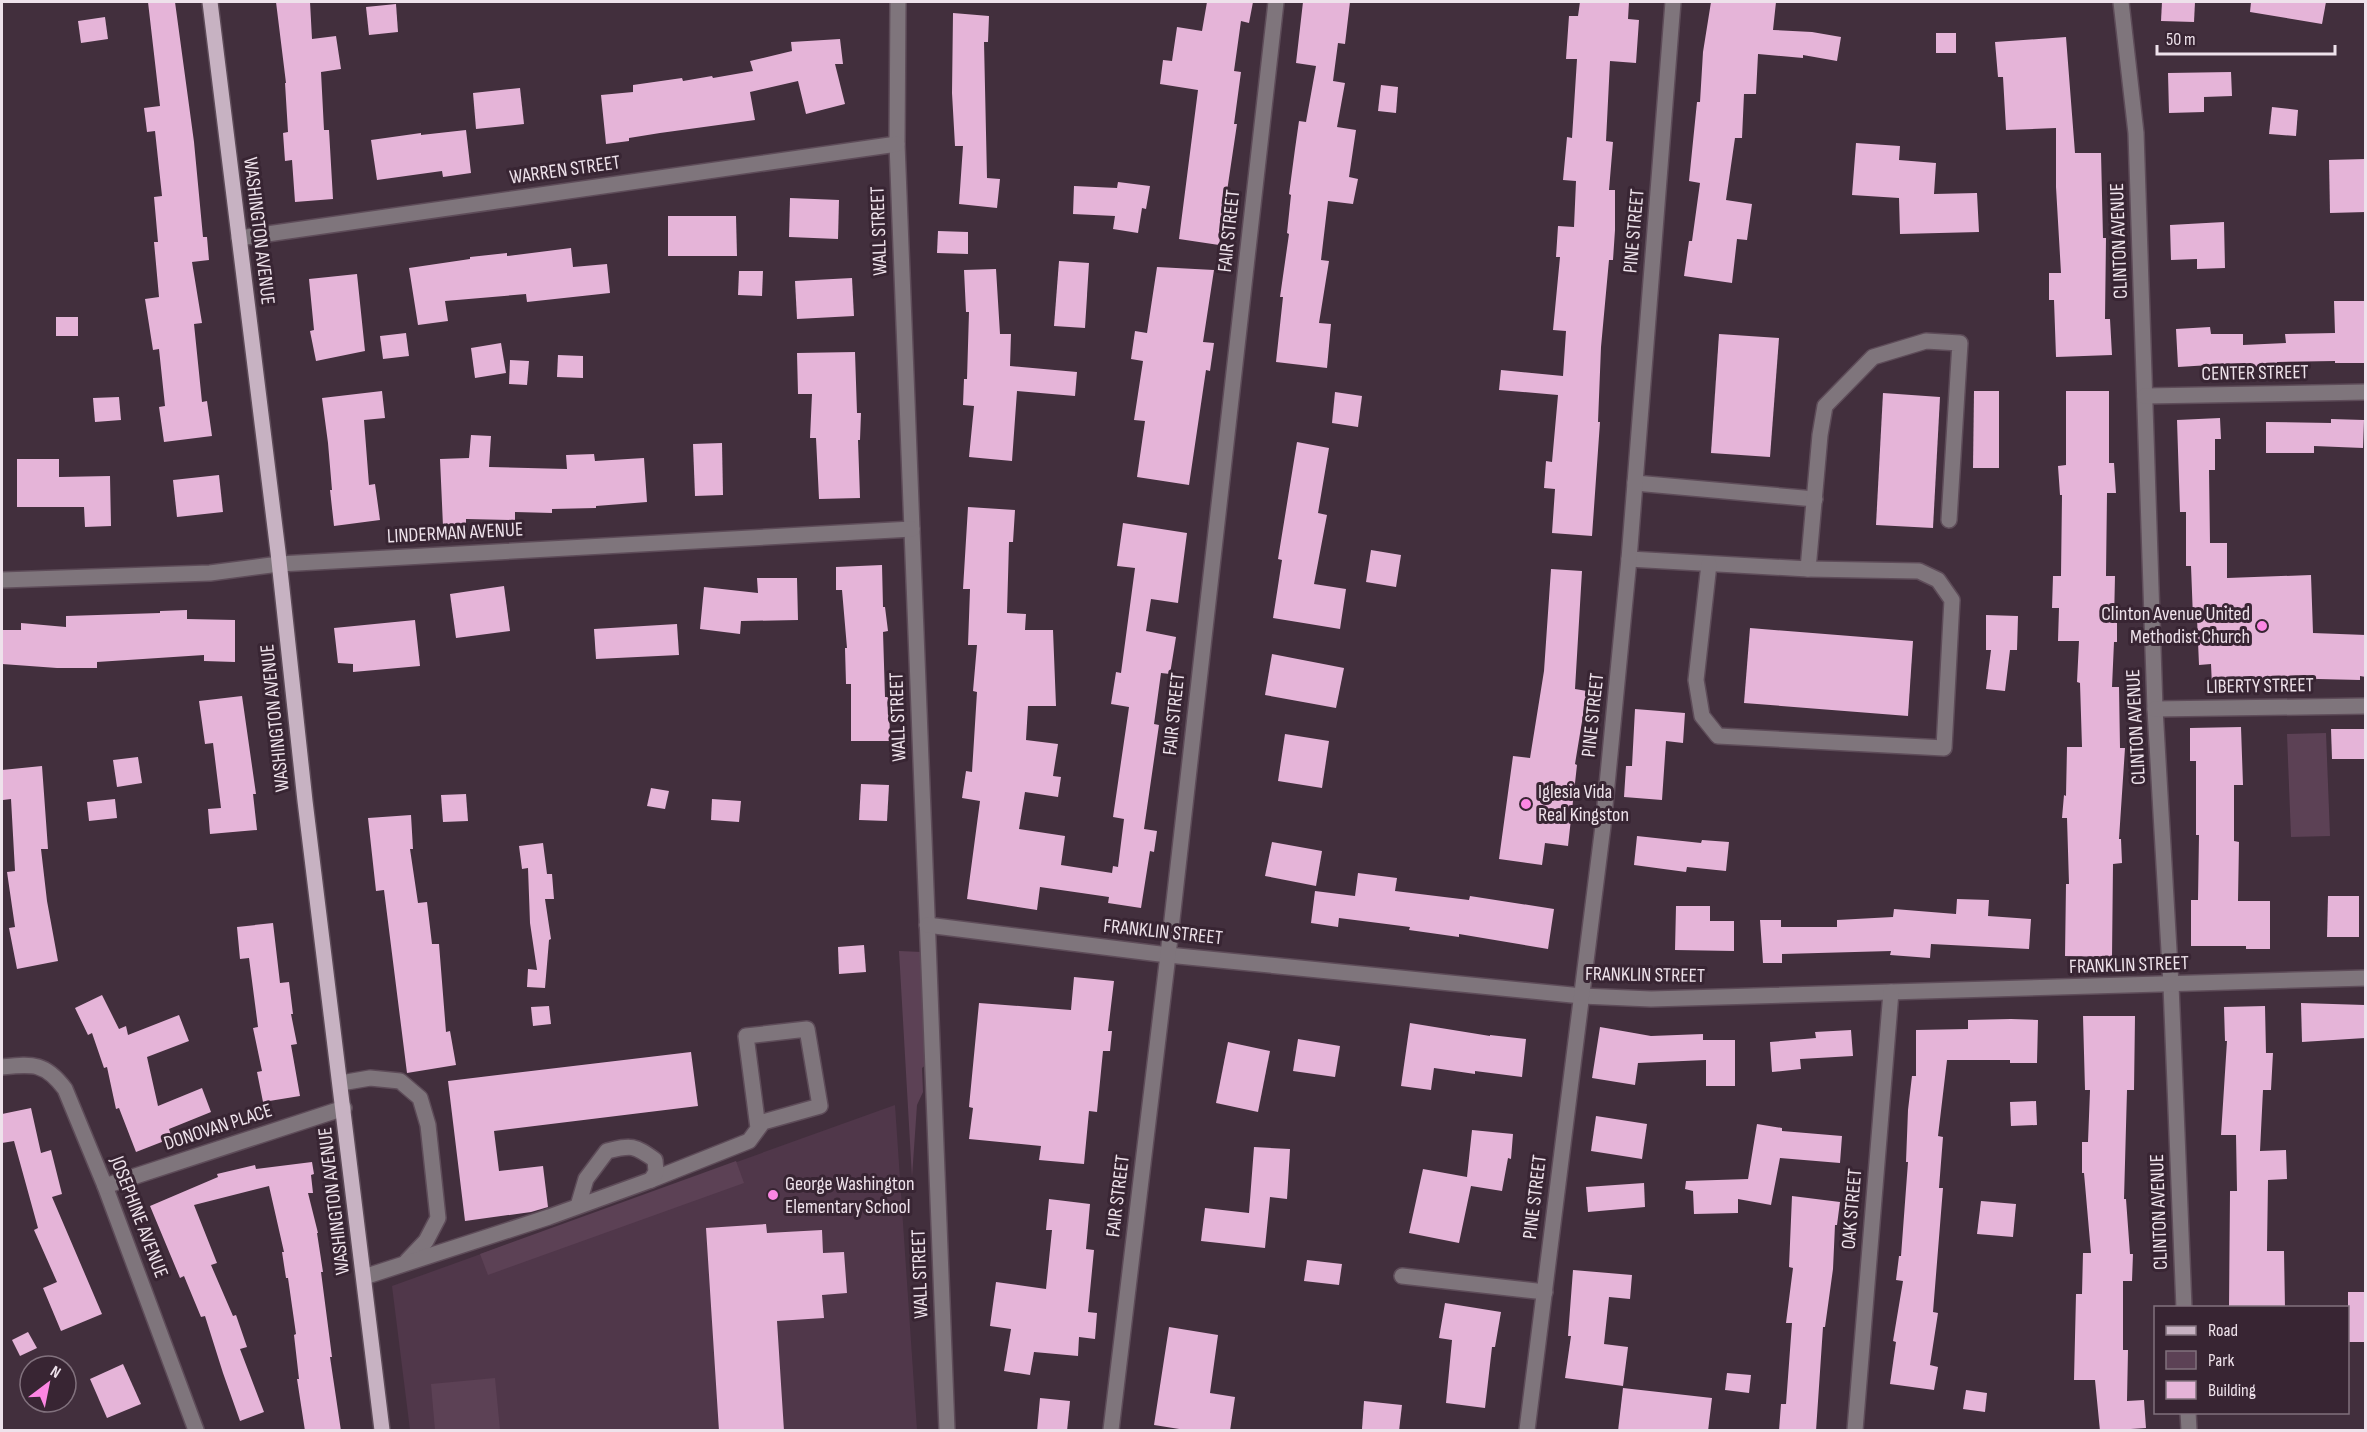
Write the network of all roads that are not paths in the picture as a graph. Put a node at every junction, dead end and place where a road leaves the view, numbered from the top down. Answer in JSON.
{"nodes":[{"id":1,"x":210,"y":2,"type":"edge"},
{"id":2,"x":898,"y":2,"type":"edge"},
{"id":3,"x":1276,"y":2,"type":"edge"},
{"id":4,"x":1674,"y":2,"type":"edge"},
{"id":5,"x":2121,"y":2,"type":"edge"},
{"id":6,"x":897,"y":144,"type":"junction"},
{"id":7,"x":239,"y":238,"type":"junction"},
{"id":8,"x":2366,"y":392,"type":"edge"},
{"id":9,"x":2145,"y":396,"type":"junction"},
{"id":10,"x":1635,"y":483,"type":"junction"},
{"id":11,"x":1815,"y":499,"type":"junction"},
{"id":12,"x":1949,"y":520,"type":"dead end"},
{"id":13,"x":912,"y":529,"type":"junction"},
{"id":14,"x":1629,"y":559,"type":"junction"},
{"id":15,"x":279,"y":564,"type":"junction"},
{"id":16,"x":1709,"y":564,"type":"junction"},
{"id":17,"x":1808,"y":569,"type":"junction"},
{"id":18,"x":2,"y":580,"type":"edge"},
{"id":19,"x":2366,"y":706,"type":"edge"},
{"id":20,"x":2156,"y":709,"type":"junction"},
{"id":21,"x":927,"y":925,"type":"junction"},
{"id":22,"x":1168,"y":955,"type":"junction"},
{"id":23,"x":2366,"y":978,"type":"edge"},
{"id":24,"x":2171,"y":985,"type":"junction"},
{"id":25,"x":1891,"y":992,"type":"junction"},
{"id":26,"x":1582,"y":996,"type":"junction"},
{"id":27,"x":2,"y":1067,"type":"edge"},
{"id":28,"x":340,"y":1083,"type":"junction"},
{"id":29,"x":344,"y":1108,"type":"junction"},
{"id":30,"x":758,"y":1128,"type":"junction"},
{"id":31,"x":651,"y":1180,"type":"junction"},
{"id":32,"x":105,"y":1186,"type":"junction"},
{"id":33,"x":578,"y":1206,"type":"junction"},
{"id":34,"x":405,"y":1263,"type":"junction"},
{"id":35,"x":1402,"y":1276,"type":"dead end"},
{"id":36,"x":364,"y":1277,"type":"junction"},
{"id":37,"x":1545,"y":1292,"type":"junction"},
{"id":38,"x":2184,"y":1306,"type":"edge"},
{"id":39,"x":2188,"y":1414,"type":"edge"},
{"id":40,"x":196,"y":1431,"type":"edge"},
{"id":41,"x":382,"y":1431,"type":"edge"},
{"id":42,"x":947,"y":1431,"type":"edge"},
{"id":43,"x":1111,"y":1431,"type":"edge"},
{"id":44,"x":1527,"y":1431,"type":"edge"},
{"id":45,"x":1855,"y":1431,"type":"edge"},
{"id":46,"x":2189,"y":1431,"type":"edge"}],
"edges":[{"from":1,"to":7,"type":"main road","name":"WASHINGTON AVENUE"},
{"from":2,"to":6,"type":"street","name":"WALL STREET"},
{"from":3,"to":22,"type":"street","name":"FAIR STREET"},
{"from":4,"to":10,"type":"street","name":"PINE STREET"},
{"from":5,"to":9,"type":"street","name":"CLINTON AVENUE"},
{"from":6,"to":7,"type":"street","name":"WARREN STREET"},
{"from":6,"to":13,"type":"street","name":"WALL STREET"},
{"from":7,"to":15,"type":"main road","name":"WASHINGTON AVENUE"},
{"from":8,"to":9,"type":"street","name":"CENTER STREET"},
{"from":9,"to":20,"type":"street","name":"CLINTON AVENUE"},
{"from":10,"to":11,"type":"street"},
{"from":10,"to":14,"type":"street","name":"PINE STREET"},
{"from":11,"to":12,"type":"street"},
{"from":11,"to":17,"type":"street"},
{"from":13,"to":15,"type":"street","name":"LINDERMAN AVENUE"},
{"from":13,"to":21,"type":"street","name":"WALL STREET"},
{"from":14,"to":16,"type":"street"},
{"from":14,"to":26,"type":"street","name":"PINE STREET"},
{"from":15,"to":18,"type":"street","name":"LINDERMAN AVENUE"},
{"from":15,"to":28,"type":"main road","name":"WASHINGTON AVENUE"},
{"from":16,"to":17,"type":"street"},
{"from":16,"to":17,"type":"street"},
{"from":19,"to":20,"type":"street","name":"LIBERTY STREET"},
{"from":20,"to":24,"type":"street","name":"CLINTON AVENUE"},
{"from":21,"to":22,"type":"street","name":"FRANKLIN STREET"},
{"from":21,"to":42,"type":"street","name":"WALL STREET"},
{"from":22,"to":26,"type":"street","name":"FRANKLIN STREET"},
{"from":22,"to":43,"type":"street","name":"FAIR STREET"},
{"from":23,"to":24,"type":"street","name":"FRANKLIN STREET"},
{"from":24,"to":25,"type":"street","name":"FRANKLIN STREET"},
{"from":24,"to":38,"type":"street","name":"CLINTON AVENUE"},
{"from":25,"to":26,"type":"street","name":"FRANKLIN STREET"},
{"from":25,"to":45,"type":"street","name":"OAK STREET"},
{"from":26,"to":37,"type":"street","name":"PINE STREET"},
{"from":27,"to":32,"type":"street","name":"JOSEPHINE AVENUE"},
{"from":28,"to":29,"type":"main road","name":"WASHINGTON AVENUE"},
{"from":28,"to":34,"type":"street"},
{"from":29,"to":32,"type":"street","name":"DONOVAN PLACE"},
{"from":29,"to":36,"type":"main road","name":"WASHINGTON AVENUE"},
{"from":30,"to":30,"type":"street"},
{"from":30,"to":31,"type":"street"},
{"from":31,"to":33,"type":"street"},
{"from":31,"to":33,"type":"street"},
{"from":32,"to":40,"type":"street","name":"JOSEPHINE AVENUE"},
{"from":33,"to":34,"type":"street"},
{"from":34,"to":36,"type":"street"},
{"from":35,"to":37,"type":"street"},
{"from":36,"to":41,"type":"main road","name":"WASHINGTON AVENUE"},
{"from":37,"to":44,"type":"street","name":"PINE STREET"},
{"from":39,"to":46,"type":"street"}]}
